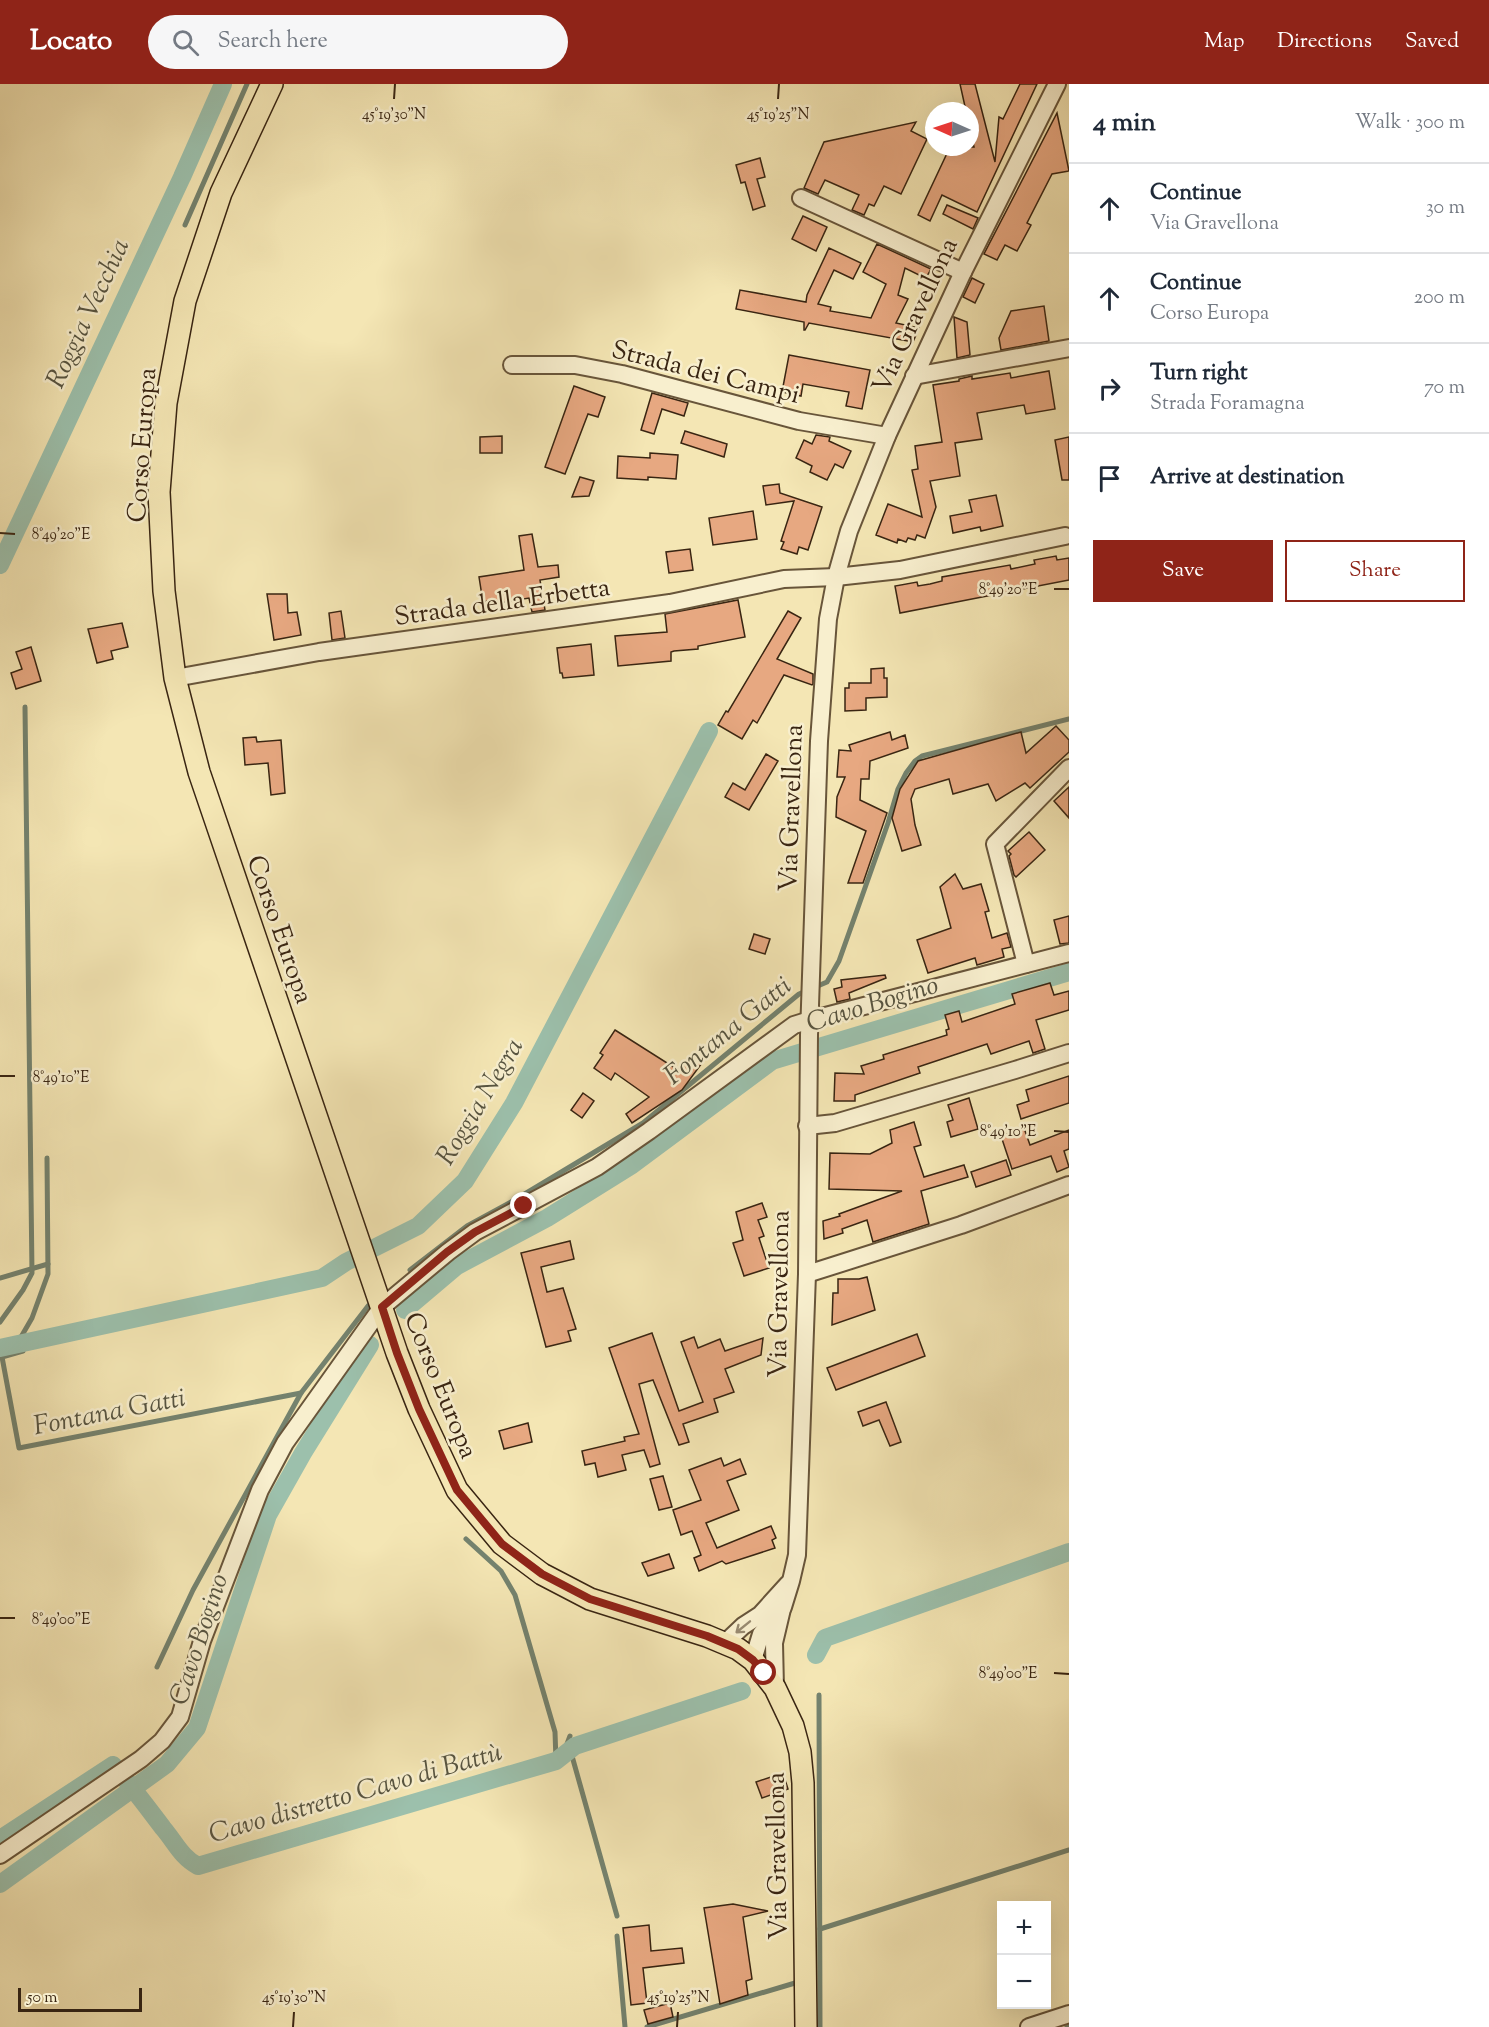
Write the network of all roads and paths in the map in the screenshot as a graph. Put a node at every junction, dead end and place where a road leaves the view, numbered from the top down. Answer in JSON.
{"nodes":[{"id":1,"x":272,"y":84,"type":"edge"},
{"id":2,"x":1057,"y":84,"type":"edge"},
{"id":3,"x":801,"y":198,"type":"dead end"},
{"id":4,"x":963,"y":272,"type":"junction"},
{"id":5,"x":1069,"y":348,"type":"edge"},
{"id":6,"x":512,"y":365,"type":"dead end"},
{"id":7,"x":915,"y":376,"type":"junction"},
{"id":8,"x":887,"y":436,"type":"junction"},
{"id":9,"x":1065,"y":536,"type":"dead end"},
{"id":10,"x":836,"y":577,"type":"junction"},
{"id":11,"x":176,"y":678,"type":"junction"},
{"id":12,"x":1069,"y":768,"type":"edge"},
{"id":13,"x":1069,"y":953,"type":"edge"},
{"id":14,"x":1026,"y":964,"type":"junction"},
{"id":15,"x":809,"y":1027,"type":"junction"},
{"id":16,"x":1069,"y":1053,"type":"edge"},
{"id":17,"x":807,"y":1126,"type":"junction"},
{"id":18,"x":1069,"y":1185,"type":"edge"},
{"id":19,"x":807,"y":1274,"type":"junction"},
{"id":20,"x":382,"y":1307,"type":"junction"},
{"id":21,"x":791,"y":1581,"type":"junction"},
{"id":22,"x":783,"y":1607,"type":"junction"},
{"id":23,"x":716,"y":1640,"type":"junction"},
{"id":24,"x":753,"y":1660,"type":"junction"},
{"id":25,"x":775,"y":1688,"type":"junction"},
{"id":26,"x":0,"y":1855,"type":"edge"},
{"id":27,"x":1069,"y":2014,"type":"edge"},
{"id":28,"x":806,"y":2027,"type":"edge"},
{"id":29,"x":1029,"y":2027,"type":"edge"}],
"edges":[{"from":1,"to":11,"type":"main road","name":"Corso Europa"},
{"from":2,"to":4,"type":"street","name":"Via Gravellona"},
{"from":3,"to":4,"type":"street"},
{"from":4,"to":7,"type":"street","name":"Via Gravellona"},
{"from":5,"to":7,"type":"street"},
{"from":6,"to":8,"type":"street","name":"Strada dei Campi"},
{"from":7,"to":8,"type":"street","name":"Via Gravellona"},
{"from":8,"to":10,"type":"street","name":"Via Gravellona"},
{"from":9,"to":10,"type":"street","name":"Strada della Erbetta"},
{"from":10,"to":11,"type":"street","name":"Strada della Erbetta"},
{"from":10,"to":15,"type":"street","name":"Via Gravellona"},
{"from":11,"to":20,"type":"main road","name":"Corso Europa"},
{"from":12,"to":14,"type":"street"},
{"from":13,"to":14,"type":"street"},
{"from":14,"to":15,"type":"street"},
{"from":15,"to":17,"type":"street","name":"Via Gravellona"},
{"from":15,"to":20,"type":"street"},
{"from":16,"to":17,"type":"street"},
{"from":17,"to":19,"type":"street","name":"Via Gravellona"},
{"from":18,"to":19,"type":"street"},
{"from":19,"to":21,"type":"street","name":"Via Gravellona"},
{"from":20,"to":23,"type":"main road","name":"Corso Europa"},
{"from":20,"to":26,"type":"street"},
{"from":21,"to":22,"type":"street","name":"Via Gravellona"},
{"from":21,"to":23,"type":"street","one_way":true},
{"from":22,"to":24,"type":"street","name":"Via Gravellona"},
{"from":22,"to":25,"type":"street","name":"Via Gravellona"},
{"from":23,"to":24,"type":"main road","name":"Via Gravellona"},
{"from":24,"to":25,"type":"main road","name":"Via Gravellona"},
{"from":25,"to":28,"type":"main road","name":"Via Gravellona"},
{"from":27,"to":29,"type":"street"}]}
